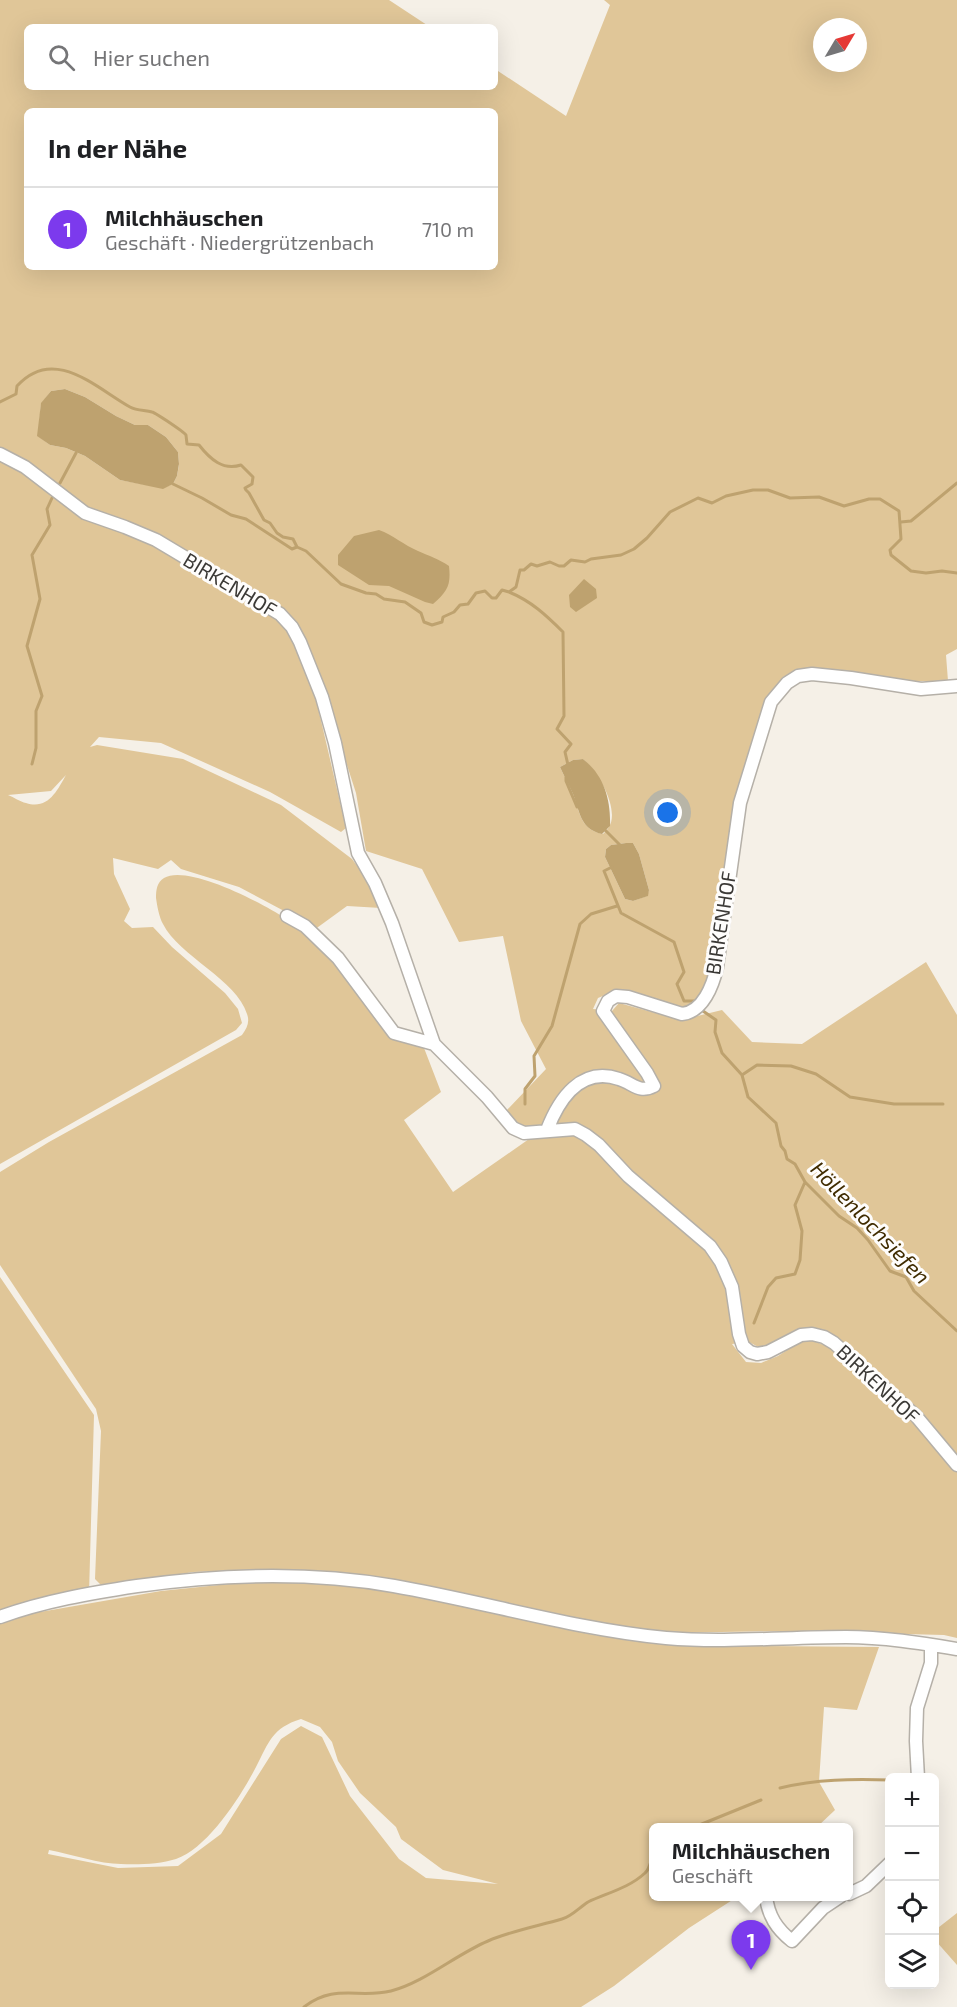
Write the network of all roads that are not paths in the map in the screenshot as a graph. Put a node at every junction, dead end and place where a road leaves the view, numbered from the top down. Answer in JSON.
{"nodes":[{"id":1,"x":0,"y":454,"type":"edge"},
{"id":2,"x":957,"y":686,"type":"edge"},
{"id":3,"x":287,"y":916,"type":"dead end"},
{"id":4,"x":434,"y":1044,"type":"junction"},
{"id":5,"x":547,"y":1130,"type":"junction"},
{"id":6,"x":957,"y":1465,"type":"edge"},
{"id":7,"x":0,"y":1617,"type":"edge"},
{"id":8,"x":931,"y":1645,"type":"junction"},
{"id":9,"x":957,"y":1649,"type":"edge"},
{"id":10,"x":918,"y":1773,"type":"edge"},
{"id":11,"x":885,"y":1868,"type":"edge"},
{"id":12,"x":853,"y":1892,"type":"edge"},
{"id":13,"x":767,"y":1901,"type":"edge"},
{"id":14,"x":834,"y":1901,"type":"edge"}],
"edges":[{"from":1,"to":4,"type":"street","name":"BIRKENHOF"},
{"from":2,"to":5,"type":"street","name":"BIRKENHOF"},
{"from":3,"to":4,"type":"street","name":"BIRKENHOF"},
{"from":4,"to":5,"type":"street","name":"BIRKENHOF"},
{"from":5,"to":6,"type":"street","name":"BIRKENHOF"},
{"from":7,"to":8,"type":"street"},
{"from":8,"to":9,"type":"street"},
{"from":8,"to":10,"type":"street"},
{"from":11,"to":12,"type":"street"},
{"from":13,"to":14,"type":"street"}]}
